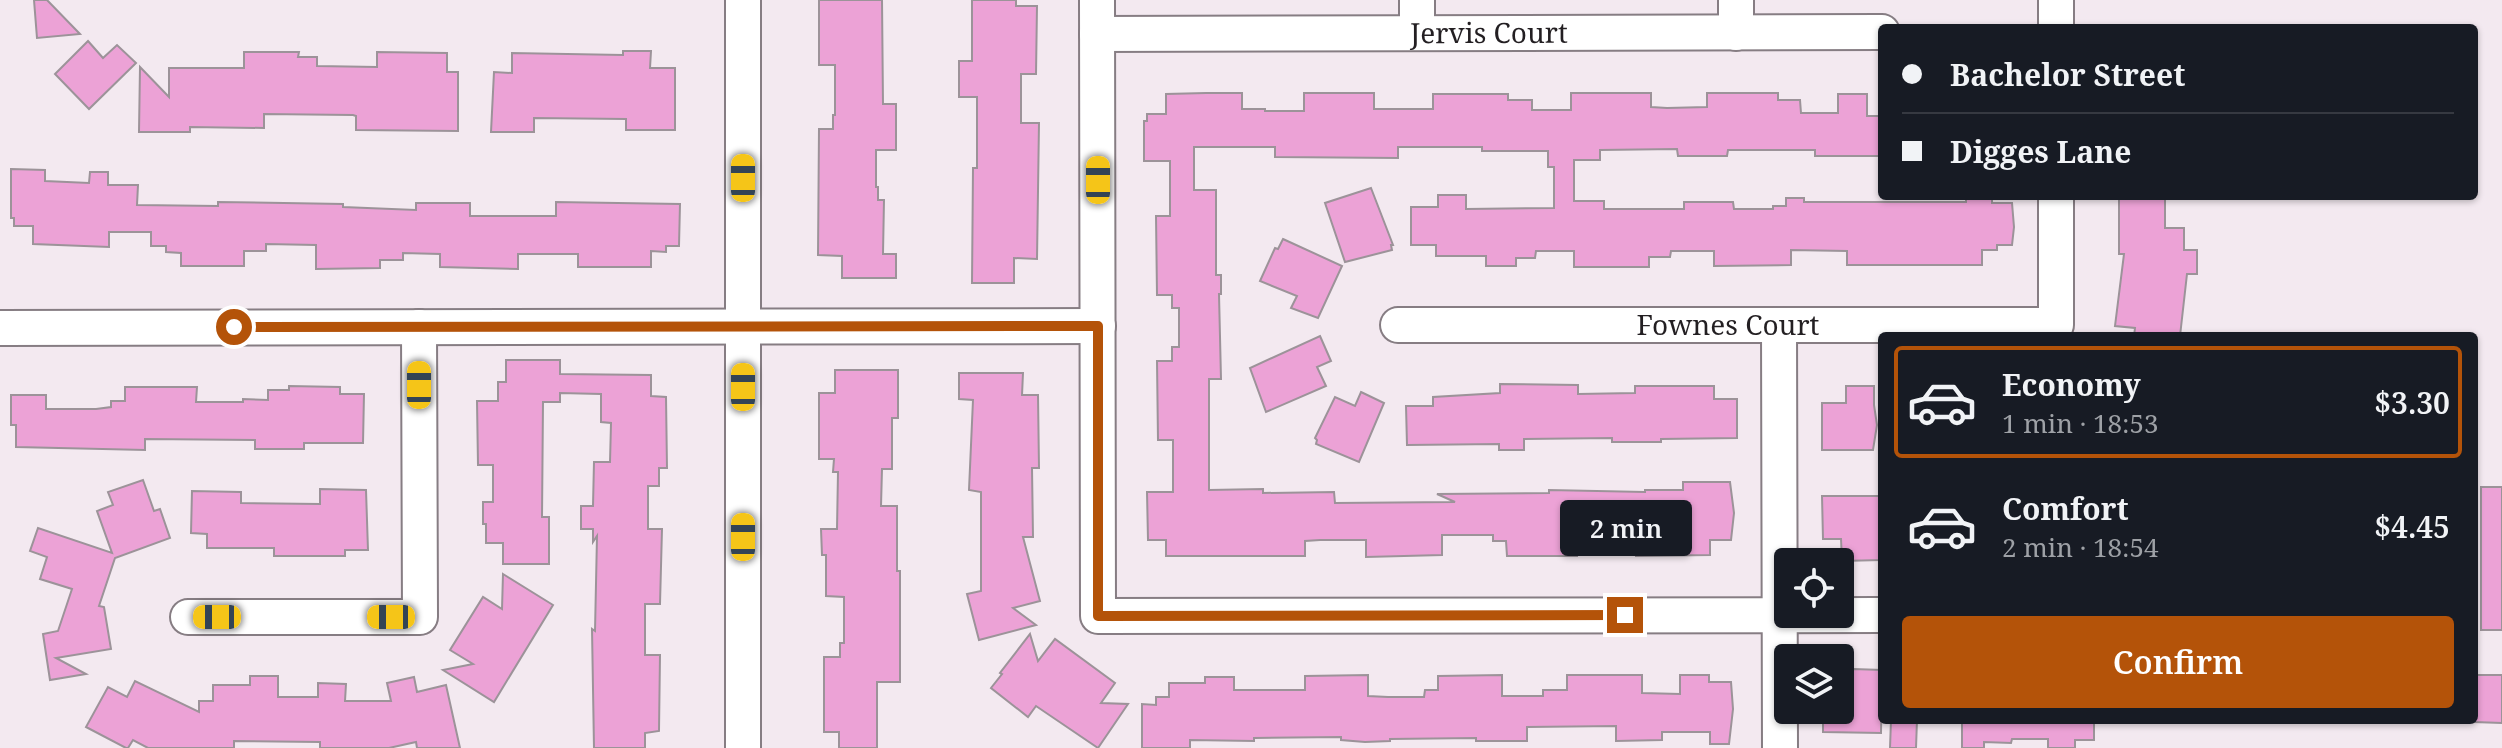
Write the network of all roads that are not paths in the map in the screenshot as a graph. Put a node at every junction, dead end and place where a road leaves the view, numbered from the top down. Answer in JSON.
{"nodes":[{"id":1,"x":743,"y":0,"type":"edge"},
{"id":2,"x":1097,"y":0,"type":"edge"},
{"id":3,"x":2056,"y":0,"type":"edge"},
{"id":4,"x":1417,"y":16,"type":"edge"},
{"id":5,"x":1736,"y":16,"type":"edge"},
{"id":6,"x":2056,"y":24,"type":"edge"},
{"id":7,"x":1878,"y":32,"type":"edge"},
{"id":8,"x":1097,"y":34,"type":"junction"},
{"id":9,"x":2056,"y":200,"type":"edge"},
{"id":10,"x":1398,"y":325,"type":"dead end"},
{"id":11,"x":1779,"y":325,"type":"junction"},
{"id":12,"x":1098,"y":326,"type":"junction"},
{"id":13,"x":419,"y":327,"type":"junction"},
{"id":14,"x":743,"y":327,"type":"junction"},
{"id":15,"x":0,"y":328,"type":"edge"},
{"id":16,"x":1780,"y":548,"type":"edge"},
{"id":17,"x":1774,"y":615,"type":"edge"},
{"id":18,"x":1854,"y":615,"type":"edge"},
{"id":19,"x":1878,"y":615,"type":"edge"},
{"id":20,"x":188,"y":617,"type":"dead end"},
{"id":21,"x":1780,"y":628,"type":"edge"},
{"id":22,"x":743,"y":748,"type":"edge"},
{"id":23,"x":1780,"y":748,"type":"edge"}],
"edges":[{"from":1,"to":14,"type":"street"},
{"from":2,"to":8,"type":"street"},
{"from":3,"to":6,"type":"street"},
{"from":4,"to":5,"type":"street","name":"Jervis Court"},
{"from":4,"to":8,"type":"street","name":"Jervis Court"},
{"from":5,"to":7,"type":"street","name":"Jervis Court"},
{"from":8,"to":12,"type":"street"},
{"from":9,"to":11,"type":"street","name":"Fownes Court"},
{"from":10,"to":11,"type":"street","name":"Fownes Court"},
{"from":11,"to":16,"type":"street"},
{"from":12,"to":14,"type":"street"},
{"from":12,"to":17,"type":"street"},
{"from":13,"to":14,"type":"street"},
{"from":13,"to":15,"type":"street"},
{"from":13,"to":20,"type":"street"},
{"from":14,"to":22,"type":"street"},
{"from":18,"to":19,"type":"street"},
{"from":21,"to":23,"type":"street"}]}
